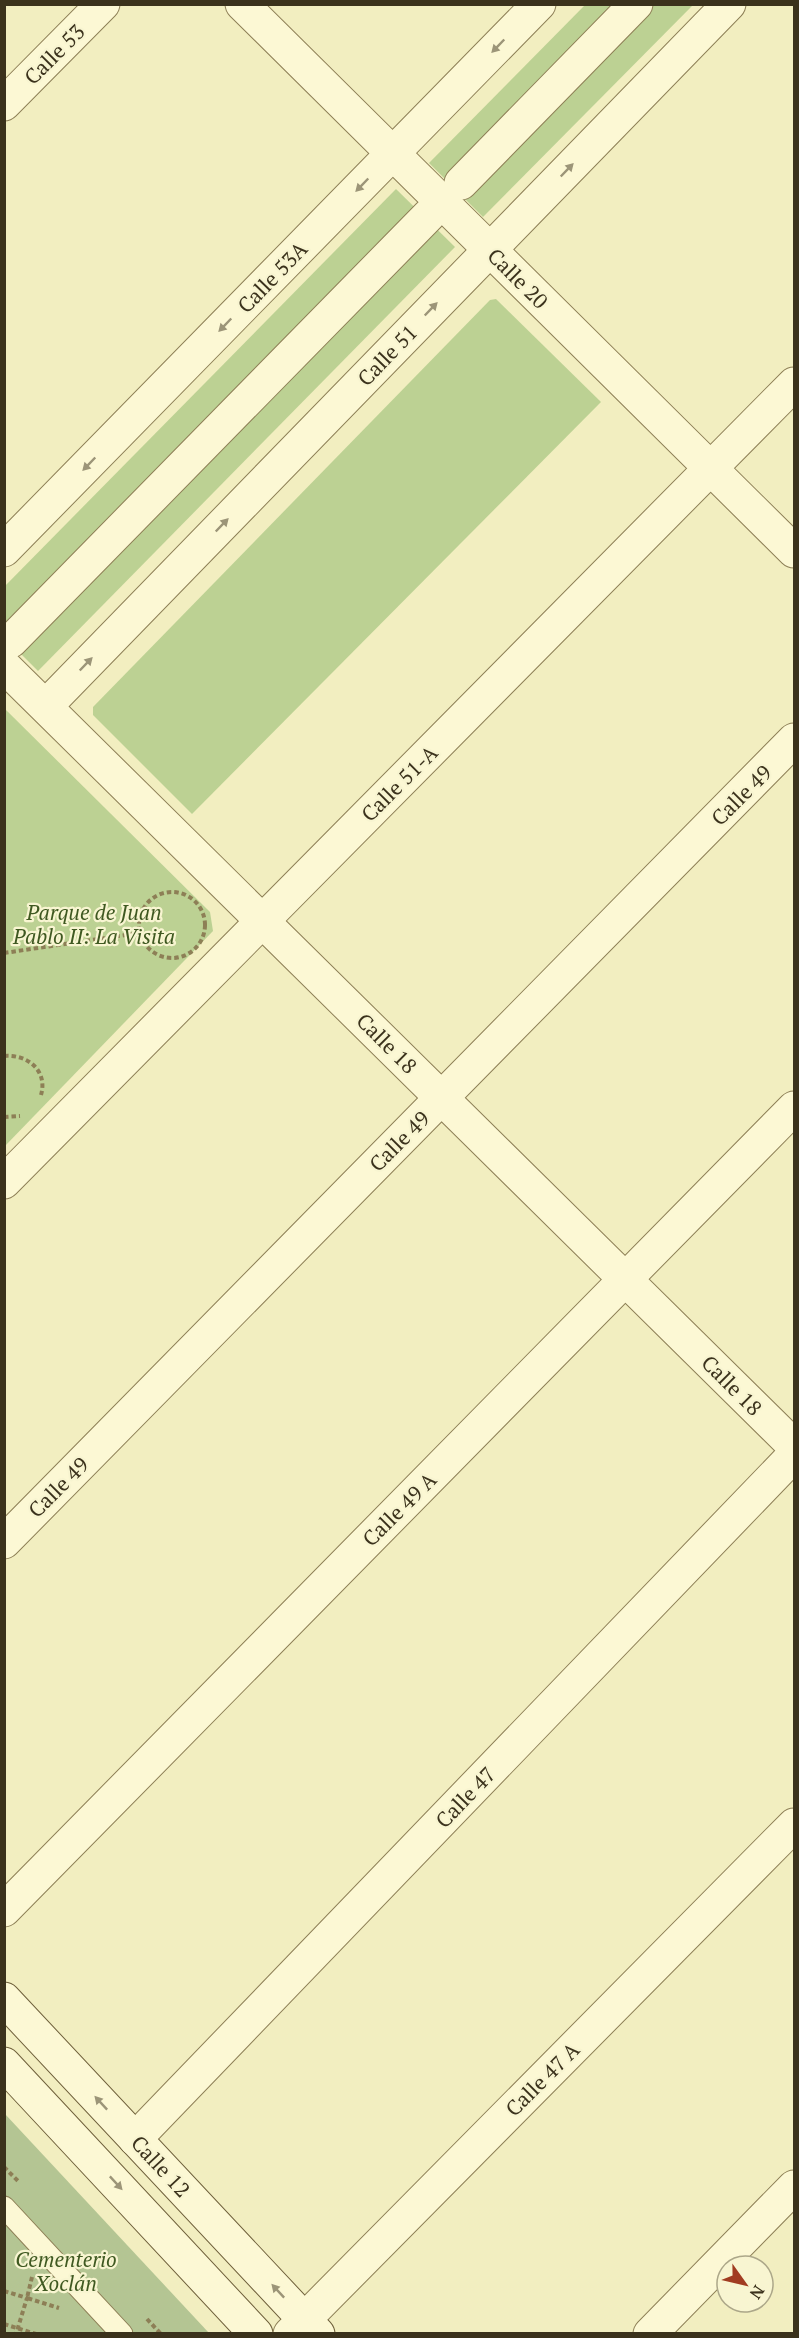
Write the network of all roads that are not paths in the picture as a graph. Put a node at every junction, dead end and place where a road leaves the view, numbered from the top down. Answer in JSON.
{"nodes":[{"id":1,"x":103,"y":4,"type":"edge"},
{"id":2,"x":242,"y":4,"type":"edge"},
{"id":3,"x":539,"y":4,"type":"edge"},
{"id":4,"x":636,"y":4,"type":"edge"},
{"id":5,"x":729,"y":4,"type":"edge"},
{"id":6,"x":4,"y":104,"type":"edge"},
{"id":7,"x":393,"y":154,"type":"junction"},
{"id":8,"x":460,"y":183,"type":"dead end"},
{"id":9,"x":429,"y":215,"type":"dead end"},
{"id":10,"x":490,"y":249,"type":"junction"},
{"id":11,"x":795,"y":384,"type":"edge"},
{"id":12,"x":711,"y":468,"type":"junction"},
{"id":13,"x":4,"y":550,"type":"edge"},
{"id":14,"x":795,"y":550,"type":"edge"},
{"id":15,"x":8,"y":653,"type":"edge"},
{"id":16,"x":46,"y":706,"type":"junction"},
{"id":17,"x":795,"y":740,"type":"edge"},
{"id":18,"x":263,"y":921,"type":"junction"},
{"id":19,"x":442,"y":1097,"type":"junction"},
{"id":20,"x":795,"y":1108,"type":"edge"},
{"id":21,"x":4,"y":1182,"type":"edge"},
{"id":22,"x":626,"y":1279,"type":"junction"},
{"id":23,"x":795,"y":1446,"type":"edge"},
{"id":24,"x":795,"y":1455,"type":"edge"},
{"id":25,"x":4,"y":1542,"type":"edge"},
{"id":26,"x":795,"y":1825,"type":"edge"},
{"id":27,"x":4,"y":1910,"type":"edge"},
{"id":28,"x":4,"y":1999,"type":"edge"},
{"id":29,"x":4,"y":2064,"type":"edge"},
{"id":30,"x":135,"y":2139,"type":"junction"},
{"id":31,"x":795,"y":2187,"type":"edge"},
{"id":32,"x":4,"y":2207,"type":"edge"},
{"id":33,"x":304,"y":2329,"type":"edge"},
{"id":34,"x":118,"y":2332,"type":"edge"},
{"id":35,"x":256,"y":2334,"type":"edge"},
{"id":36,"x":650,"y":2334,"type":"edge"}],
"edges":[{"from":1,"to":6,"type":"street","name":"Calle 53"},
{"from":2,"to":7,"type":"street","name":"Calle 20"},
{"from":3,"to":7,"type":"street","name":"Calle 53A","one_way":true},
{"from":4,"to":8,"type":"street"},
{"from":10,"to":5,"type":"street","name":"Calle 51","one_way":true},
{"from":7,"to":10,"type":"street","name":"Calle 20"},
{"from":7,"to":13,"type":"street","name":"Calle 53A","one_way":true},
{"from":9,"to":15,"type":"street"},
{"from":10,"to":12,"type":"street","name":"Calle 20"},
{"from":16,"to":10,"type":"street","name":"Calle 51","one_way":true},
{"from":11,"to":12,"type":"street","name":"Calle 51-A"},
{"from":12,"to":14,"type":"street","name":"Calle 20"},
{"from":12,"to":18,"type":"street","name":"Calle 51-A"},
{"from":15,"to":16,"type":"street","name":"Calle 18"},
{"from":16,"to":18,"type":"street","name":"Calle 18"},
{"from":17,"to":19,"type":"street","name":"Calle 49"},
{"from":18,"to":19,"type":"street","name":"Calle 18"},
{"from":18,"to":21,"type":"street","name":"Calle 51-A"},
{"from":19,"to":22,"type":"street","name":"Calle 18"},
{"from":19,"to":25,"type":"street","name":"Calle 49"},
{"from":20,"to":22,"type":"street","name":"Calle 49 A"},
{"from":22,"to":23,"type":"street","name":"Calle 18"},
{"from":22,"to":27,"type":"street","name":"Calle 49 A"},
{"from":24,"to":30,"type":"street","name":"Calle 47"},
{"from":26,"to":33,"type":"street","name":"Calle 47 A"},
{"from":30,"to":28,"type":"street","name":"Calle 12","one_way":true},
{"from":29,"to":35,"type":"street","one_way":true},
{"from":33,"to":30,"type":"street","name":"Calle 12","one_way":true},
{"from":31,"to":36,"type":"street"},
{"from":32,"to":34,"type":"lane"}]}
